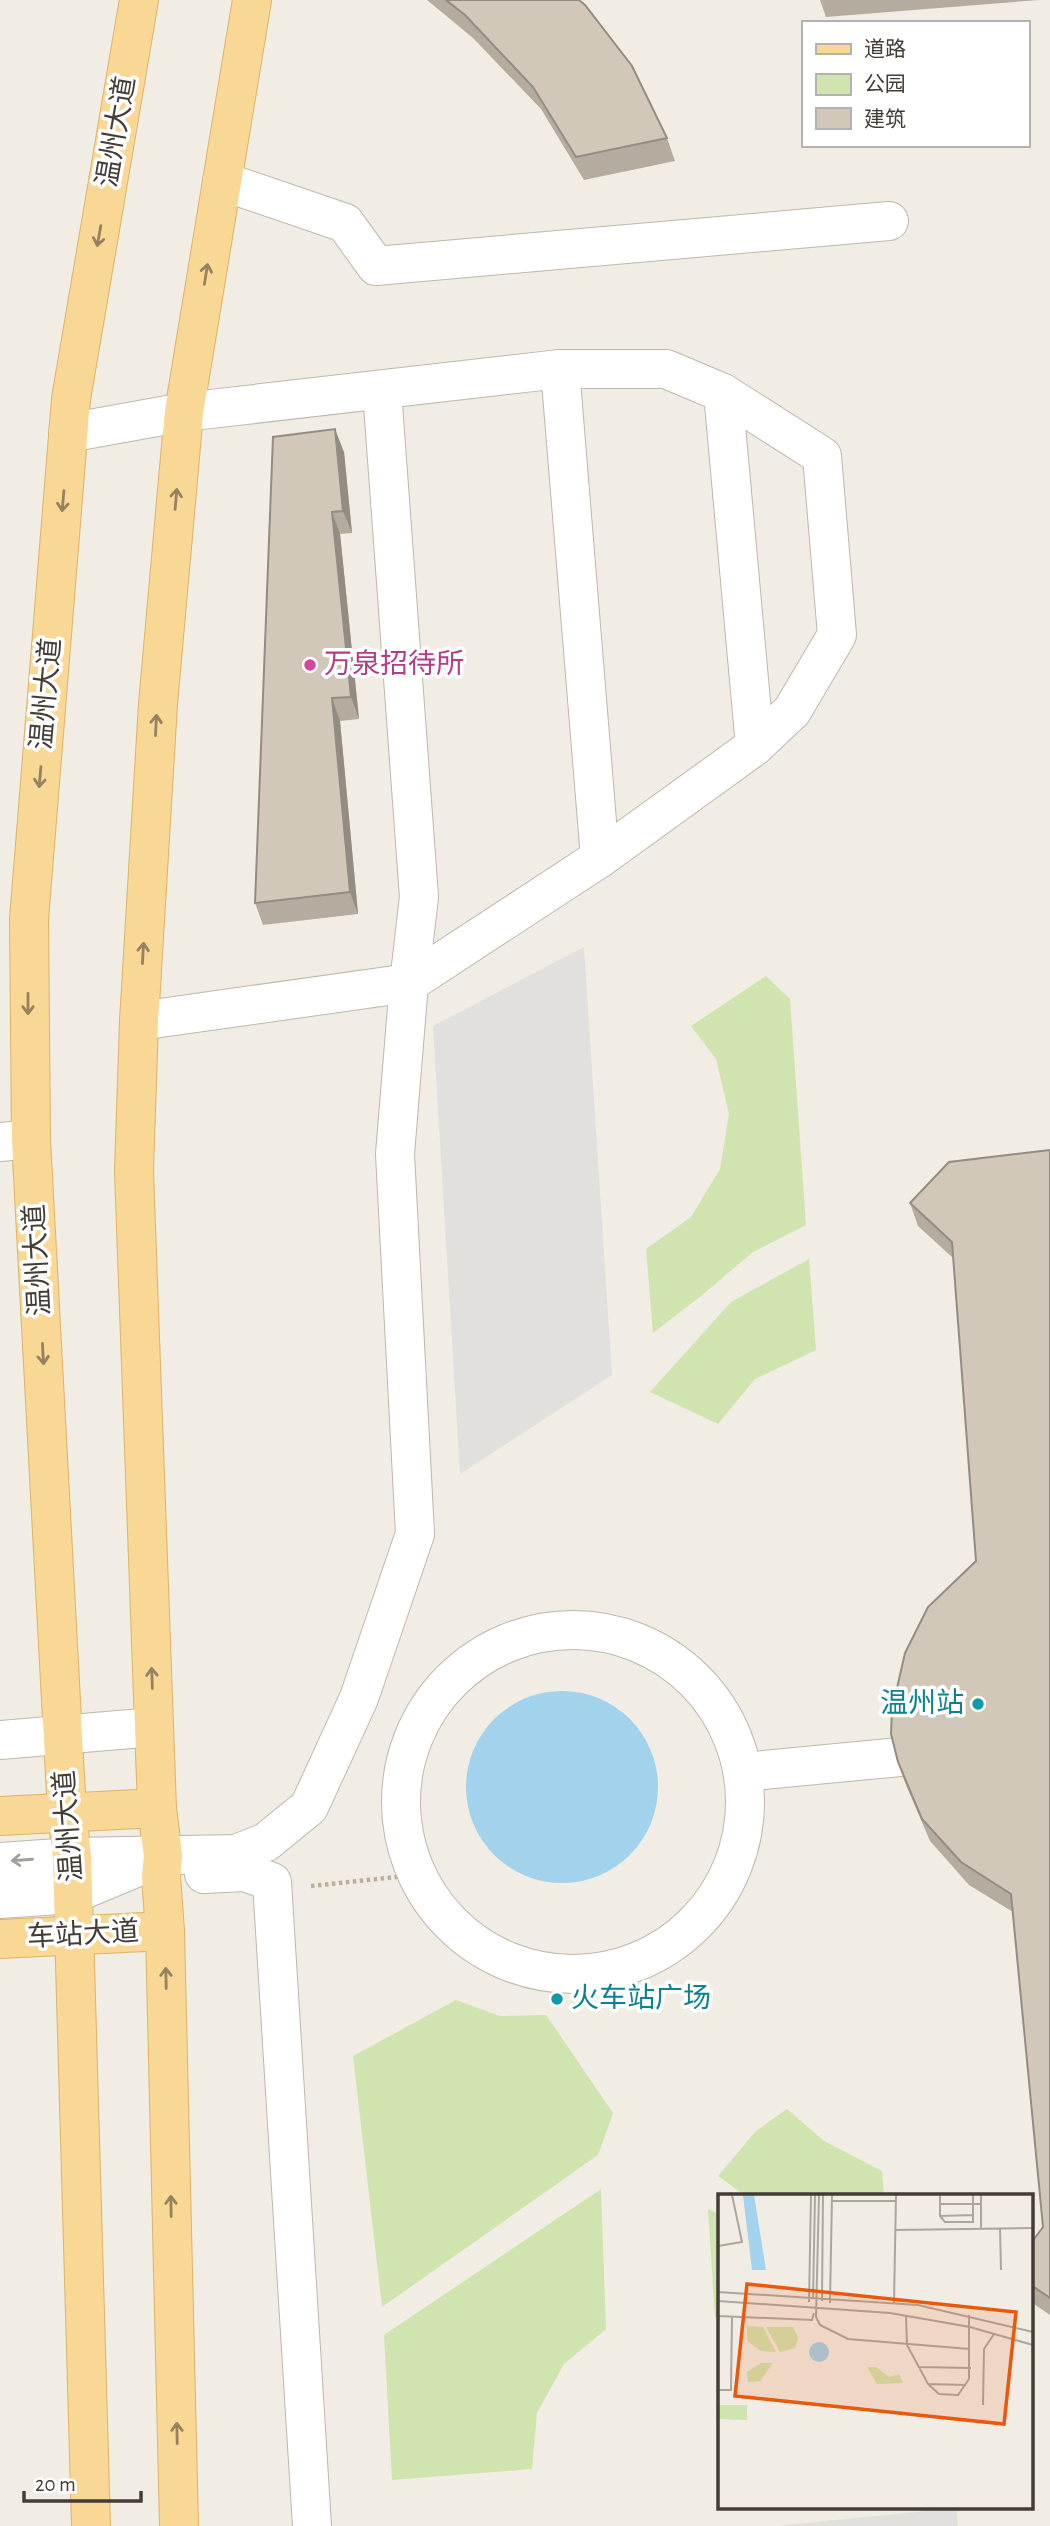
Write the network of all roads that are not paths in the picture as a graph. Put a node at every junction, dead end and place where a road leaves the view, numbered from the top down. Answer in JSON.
{"nodes":[{"id":1,"x":139,"y":0,"type":"edge"},
{"id":2,"x":252,"y":0,"type":"edge"},
{"id":3,"x":222,"y":181,"type":"junction"},
{"id":4,"x":889,"y":221,"type":"dead end"},
{"id":5,"x":560,"y":369,"type":"junction"},
{"id":6,"x":382,"y":391,"type":"junction"},
{"id":7,"x":723,"y":393,"type":"junction"},
{"id":8,"x":184,"y":412,"type":"junction"},
{"id":9,"x":68,"y":433,"type":"junction"},
{"id":10,"x":755,"y":746,"type":"junction"},
{"id":11,"x":600,"y":858,"type":"junction"},
{"id":12,"x":409,"y":983,"type":"junction"},
{"id":13,"x":139,"y":1021,"type":"junction"},
{"id":14,"x":16,"y":1140,"type":"edge"},
{"id":15,"x":154,"y":1727,"type":"junction"},
{"id":16,"x":63,"y":1734,"type":"junction"},
{"id":17,"x":0,"y":1740,"type":"edge"},
{"id":18,"x":900,"y":1757,"type":"edge"},
{"id":19,"x":743,"y":1772,"type":"junction"},
{"id":20,"x":157,"y":1808,"type":"junction"},
{"id":21,"x":67,"y":1812,"type":"junction"},
{"id":22,"x":0,"y":1816,"type":"edge"},
{"id":23,"x":72,"y":1857,"type":"junction"},
{"id":24,"x":0,"y":1862,"type":"edge"},
{"id":25,"x":162,"y":1867,"type":"junction"},
{"id":26,"x":73,"y":1894,"type":"junction"},
{"id":27,"x":0,"y":1899,"type":"edge"},
{"id":28,"x":165,"y":1931,"type":"junction"},
{"id":29,"x":74,"y":1937,"type":"junction"},
{"id":30,"x":0,"y":1939,"type":"edge"},
{"id":31,"x":91,"y":2526,"type":"edge"},
{"id":32,"x":179,"y":2526,"type":"edge"},
{"id":33,"x":312,"y":2526,"type":"edge"}],
"edges":[{"from":1,"to":9,"type":"main road","name":"温州大道","one_way":true},
{"from":2,"to":3,"type":"main road"},
{"from":3,"to":4,"type":"street"},
{"from":8,"to":3,"type":"main road","one_way":true},
{"from":5,"to":6,"type":"street"},
{"from":5,"to":7,"type":"street"},
{"from":5,"to":11,"type":"street"},
{"from":6,"to":8,"type":"street"},
{"from":6,"to":12,"type":"street"},
{"from":7,"to":10,"type":"street"},
{"from":7,"to":10,"type":"street"},
{"from":8,"to":9,"type":"street"},
{"from":13,"to":8,"type":"main road","one_way":true},
{"from":9,"to":14,"type":"main road","name":"温州大道","one_way":true},
{"from":10,"to":11,"type":"street"},
{"from":11,"to":12,"type":"street"},
{"from":12,"to":13,"type":"street"},
{"from":12,"to":25,"type":"street"},
{"from":15,"to":13,"type":"main road","one_way":true},
{"from":14,"to":16,"type":"main road","name":"温州大道","one_way":true},
{"from":15,"to":16,"type":"street"},
{"from":15,"to":20,"type":"main road"},
{"from":16,"to":17,"type":"street"},
{"from":16,"to":21,"type":"main road","name":"温州大道"},
{"from":18,"to":19,"type":"street"},
{"from":19,"to":19,"type":"street"},
{"from":20,"to":21,"type":"main road"},
{"from":20,"to":25,"type":"main road"},
{"from":21,"to":22,"type":"main road"},
{"from":21,"to":23,"type":"main road","name":"温州大道"},
{"from":23,"to":24,"type":"street","one_way":true},
{"from":23,"to":25,"type":"street"},
{"from":23,"to":26,"type":"main road","name":"温州大道"},
{"from":25,"to":26,"type":"street"},
{"from":25,"to":28,"type":"main road"},
{"from":25,"to":33,"type":"street"},
{"from":26,"to":27,"type":"street"},
{"from":26,"to":29,"type":"main road","name":"温州大道"},
{"from":28,"to":29,"type":"main road","name":"车站大道"},
{"from":32,"to":28,"type":"main road","one_way":true},
{"from":29,"to":30,"type":"main road","name":"车站大道"},
{"from":29,"to":31,"type":"main road","name":"温州大道"}]}
